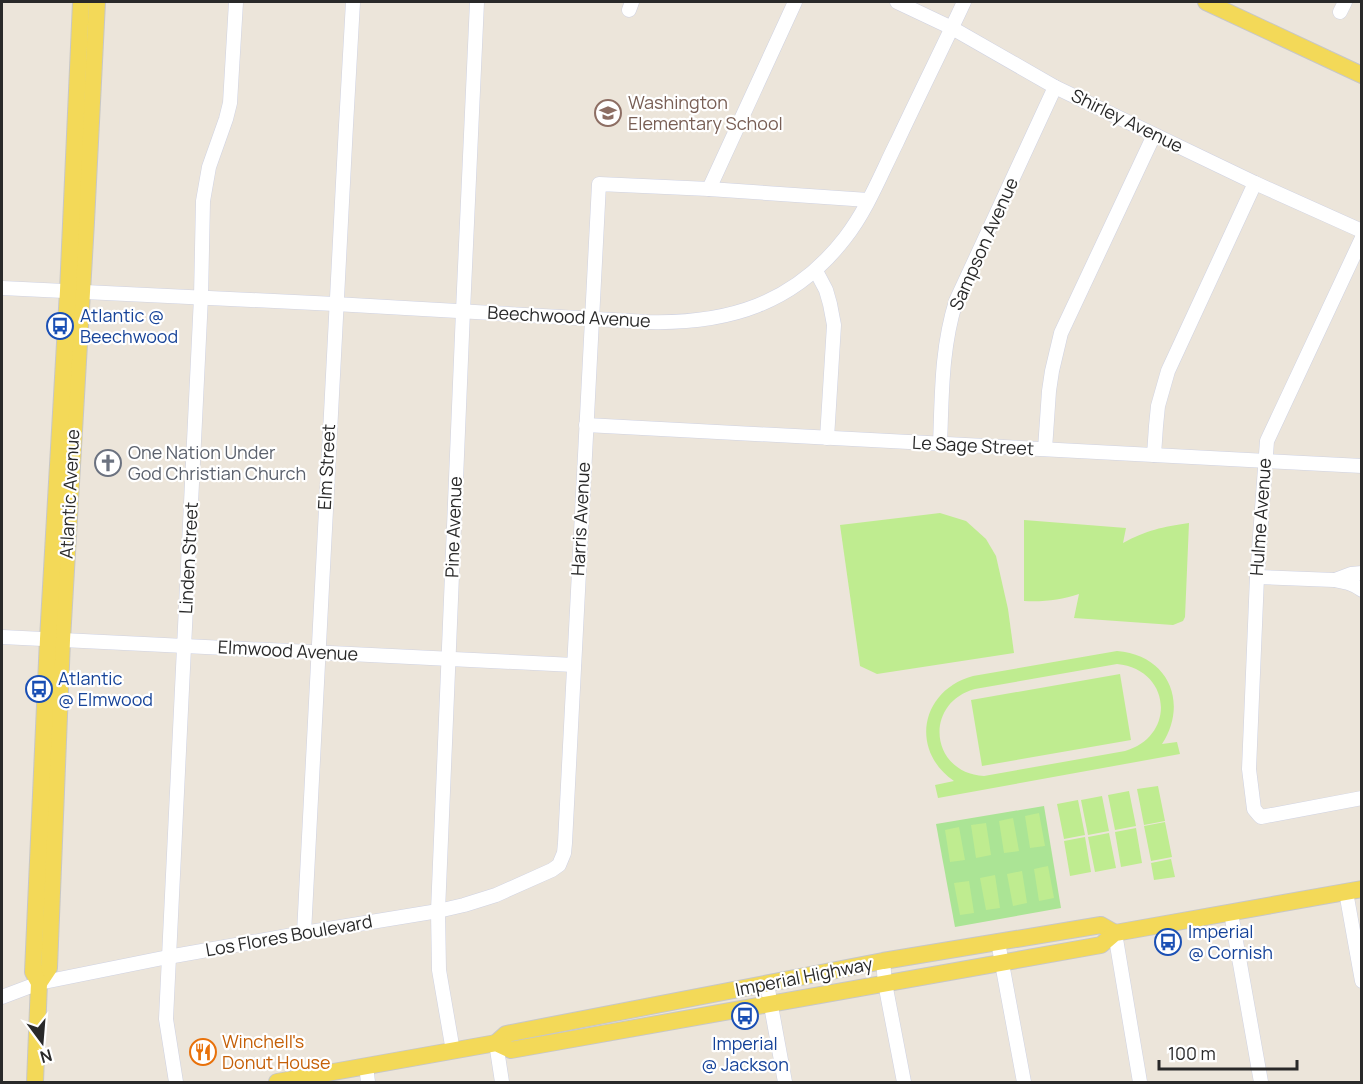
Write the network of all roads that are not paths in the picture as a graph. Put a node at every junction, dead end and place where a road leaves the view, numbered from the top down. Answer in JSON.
{"nodes":[{"id":1,"x":81,"y":2,"type":"edge"},
{"id":2,"x":97,"y":2,"type":"edge"},
{"id":3,"x":236,"y":2,"type":"edge"},
{"id":4,"x":353,"y":2,"type":"edge"},
{"id":5,"x":477,"y":2,"type":"edge"},
{"id":6,"x":795,"y":2,"type":"edge"},
{"id":7,"x":897,"y":2,"type":"edge"},
{"id":8,"x":964,"y":2,"type":"edge"},
{"id":9,"x":1206,"y":2,"type":"edge"},
{"id":10,"x":951,"y":28,"type":"junction"},
{"id":11,"x":1362,"y":75,"type":"edge"},
{"id":12,"x":1055,"y":87,"type":"junction"},
{"id":13,"x":1154,"y":135,"type":"junction"},
{"id":14,"x":1255,"y":183,"type":"junction"},
{"id":15,"x":709,"y":189,"type":"junction"},
{"id":16,"x":868,"y":200,"type":"junction"},
{"id":17,"x":1362,"y":231,"type":"edge"},
{"id":18,"x":1362,"y":238,"type":"edge"},
{"id":19,"x":816,"y":271,"type":"junction"},
{"id":20,"x":2,"y":288,"type":"edge"},
{"id":21,"x":74,"y":292,"type":"junction"},
{"id":22,"x":201,"y":297,"type":"junction"},
{"id":23,"x":335,"y":304,"type":"junction"},
{"id":24,"x":462,"y":311,"type":"junction"},
{"id":25,"x":591,"y":318,"type":"junction"},
{"id":26,"x":585,"y":425,"type":"junction"},
{"id":27,"x":827,"y":438,"type":"junction"},
{"id":28,"x":940,"y":445,"type":"junction"},
{"id":29,"x":1045,"y":449,"type":"junction"},
{"id":30,"x":1154,"y":455,"type":"junction"},
{"id":31,"x":1265,"y":461,"type":"junction"},
{"id":32,"x":1362,"y":466,"type":"edge"},
{"id":33,"x":1362,"y":573,"type":"edge"},
{"id":34,"x":1257,"y":577,"type":"junction"},
{"id":35,"x":1334,"y":580,"type":"junction"},
{"id":36,"x":1362,"y":590,"type":"edge"},
{"id":37,"x":2,"y":637,"type":"edge"},
{"id":38,"x":55,"y":639,"type":"junction"},
{"id":39,"x":184,"y":646,"type":"junction"},
{"id":40,"x":319,"y":653,"type":"junction"},
{"id":41,"x":449,"y":659,"type":"junction"},
{"id":42,"x":574,"y":665,"type":"junction"},
{"id":43,"x":1362,"y":798,"type":"edge"},
{"id":44,"x":564,"y":853,"type":"joint"},
{"id":45,"x":1354,"y":891,"type":"edge"},
{"id":46,"x":438,"y":911,"type":"junction"},
{"id":47,"x":1231,"y":913,"type":"junction"},
{"id":48,"x":304,"y":933,"type":"junction"},
{"id":49,"x":1115,"y":933,"type":"junction"},
{"id":50,"x":999,"y":942,"type":"junction"},
{"id":51,"x":168,"y":957,"type":"junction"},
{"id":52,"x":883,"y":961,"type":"junction"},
{"id":53,"x":1002,"y":963,"type":"junction"},
{"id":54,"x":1362,"y":981,"type":"edge"},
{"id":55,"x":39,"y":983,"type":"junction"},
{"id":56,"x":885,"y":983,"type":"junction"},
{"id":57,"x":767,"y":984,"type":"junction"},
{"id":58,"x":2,"y":997,"type":"edge"},
{"id":59,"x":771,"y":1003,"type":"junction"},
{"id":60,"x":496,"y":1043,"type":"junction"},
{"id":61,"x":453,"y":1051,"type":"junction"},
{"id":62,"x":367,"y":1074,"type":"edge"},
{"id":63,"x":35,"y":1083,"type":"edge"},
{"id":64,"x":176,"y":1083,"type":"edge"},
{"id":65,"x":277,"y":1083,"type":"edge"},
{"id":66,"x":502,"y":1083,"type":"edge"},
{"id":67,"x":785,"y":1083,"type":"edge"},
{"id":68,"x":904,"y":1083,"type":"edge"},
{"id":69,"x":1024,"y":1083,"type":"edge"},
{"id":70,"x":1140,"y":1083,"type":"edge"},
{"id":71,"x":1261,"y":1083,"type":"edge"}],
"edges":[{"from":1,"to":21,"type":"main road","name":"Atlantic Avenue"},
{"from":2,"to":21,"type":"main road","name":"Atlantic Avenue"},
{"from":3,"to":22,"type":"street","name":"Linden Street"},
{"from":4,"to":23,"type":"street","name":"Elm Street"},
{"from":5,"to":24,"type":"street","name":"Pine Avenue"},
{"from":6,"to":15,"type":"street"},
{"from":7,"to":10,"type":"street","name":"Shirley Avenue"},
{"from":8,"to":10,"type":"street","name":"Beechwood Avenue"},
{"from":9,"to":11,"type":"main road"},
{"from":10,"to":12,"type":"street","name":"Shirley Avenue"},
{"from":10,"to":16,"type":"street","name":"Beechwood Avenue"},
{"from":12,"to":13,"type":"street","name":"Shirley Avenue"},
{"from":12,"to":28,"type":"street","name":"Sampson Avenue"},
{"from":13,"to":14,"type":"street","name":"Shirley Avenue"},
{"from":13,"to":29,"type":"street"},
{"from":14,"to":17,"type":"street","name":"Shirley Avenue"},
{"from":14,"to":30,"type":"street"},
{"from":15,"to":16,"type":"street"},
{"from":15,"to":25,"type":"street","name":"Harris Avenue"},
{"from":16,"to":19,"type":"street","name":"Beechwood Avenue"},
{"from":18,"to":31,"type":"street","name":"Hulme Avenue"},
{"from":19,"to":25,"type":"street","name":"Beechwood Avenue"},
{"from":19,"to":27,"type":"street"},
{"from":20,"to":21,"type":"street","name":"Beechwood Avenue"},
{"from":21,"to":22,"type":"street","name":"Beechwood Avenue"},
{"from":21,"to":38,"type":"main road","name":"Atlantic Avenue"},
{"from":22,"to":23,"type":"street","name":"Beechwood Avenue"},
{"from":22,"to":39,"type":"street","name":"Linden Street"},
{"from":23,"to":24,"type":"street","name":"Beechwood Avenue"},
{"from":23,"to":40,"type":"street","name":"Elm Street"},
{"from":24,"to":25,"type":"street","name":"Beechwood Avenue"},
{"from":24,"to":41,"type":"street","name":"Pine Avenue"},
{"from":25,"to":26,"type":"street","name":"Harris Avenue"},
{"from":26,"to":27,"type":"street","name":"Le Sage Street"},
{"from":26,"to":42,"type":"street","name":"Harris Avenue"},
{"from":27,"to":28,"type":"street","name":"Le Sage Street"},
{"from":28,"to":29,"type":"street","name":"Le Sage Street"},
{"from":29,"to":30,"type":"street","name":"Le Sage Street"},
{"from":30,"to":31,"type":"street","name":"Le Sage Street"},
{"from":31,"to":32,"type":"street","name":"Le Sage Street"},
{"from":31,"to":34,"type":"street","name":"Hulme Avenue"},
{"from":33,"to":35,"type":"street"},
{"from":34,"to":35,"type":"street"},
{"from":34,"to":43,"type":"street","name":"Hulme Avenue"},
{"from":35,"to":36,"type":"street"},
{"from":37,"to":38,"type":"street","name":"Elmwood Avenue"},
{"from":38,"to":39,"type":"street","name":"Elmwood Avenue"},
{"from":38,"to":55,"type":"main road","name":"Atlantic Avenue"},
{"from":39,"to":40,"type":"street","name":"Elmwood Avenue"},
{"from":39,"to":51,"type":"street","name":"Linden Street"},
{"from":40,"to":41,"type":"street","name":"Elmwood Avenue"},
{"from":40,"to":48,"type":"street","name":"Elm Street"},
{"from":41,"to":42,"type":"street","name":"Elmwood Avenue"},
{"from":41,"to":46,"type":"street","name":"Pine Avenue"},
{"from":42,"to":44,"type":"street","name":"Harris Avenue"},
{"from":44,"to":46,"type":"street","name":"Los Flores Boulevard"},
{"from":45,"to":47,"type":"main road","name":"Imperial Highway"},
{"from":45,"to":54,"type":"street"},
{"from":46,"to":48,"type":"street","name":"Los Flores Boulevard"},
{"from":46,"to":61,"type":"street","name":"Pine Avenue"},
{"from":47,"to":49,"type":"main road","name":"Imperial Highway"},
{"from":47,"to":71,"type":"street"},
{"from":48,"to":51,"type":"street","name":"Los Flores Boulevard"},
{"from":49,"to":50,"type":"main road","name":"Imperial Highway"},
{"from":49,"to":53,"type":"main road","name":"Imperial Highway"},
{"from":49,"to":70,"type":"street"},
{"from":50,"to":52,"type":"main road","name":"Imperial Highway"},
{"from":50,"to":53,"type":"street"},
{"from":51,"to":55,"type":"street","name":"Los Flores Boulevard"},
{"from":51,"to":64,"type":"street","name":"Linden Street"},
{"from":52,"to":56,"type":"street"},
{"from":52,"to":57,"type":"main road","name":"Imperial Highway"},
{"from":53,"to":56,"type":"main road","name":"Imperial Highway"},
{"from":53,"to":69,"type":"street"},
{"from":55,"to":58,"type":"street","name":"Los Flores Boulevard"},
{"from":55,"to":63,"type":"main road","name":"Atlantic Avenue"},
{"from":56,"to":59,"type":"main road","name":"Imperial Highway"},
{"from":56,"to":68,"type":"street"},
{"from":57,"to":59,"type":"street"},
{"from":57,"to":60,"type":"main road","name":"Imperial Highway"},
{"from":59,"to":60,"type":"main road","name":"Imperial Highway"},
{"from":59,"to":67,"type":"street"},
{"from":60,"to":61,"type":"main road","name":"Imperial Highway"},
{"from":60,"to":66,"type":"street"},
{"from":61,"to":62,"type":"main road","name":"Imperial Highway"},
{"from":62,"to":65,"type":"main road","name":"Imperial Highway"}]}
